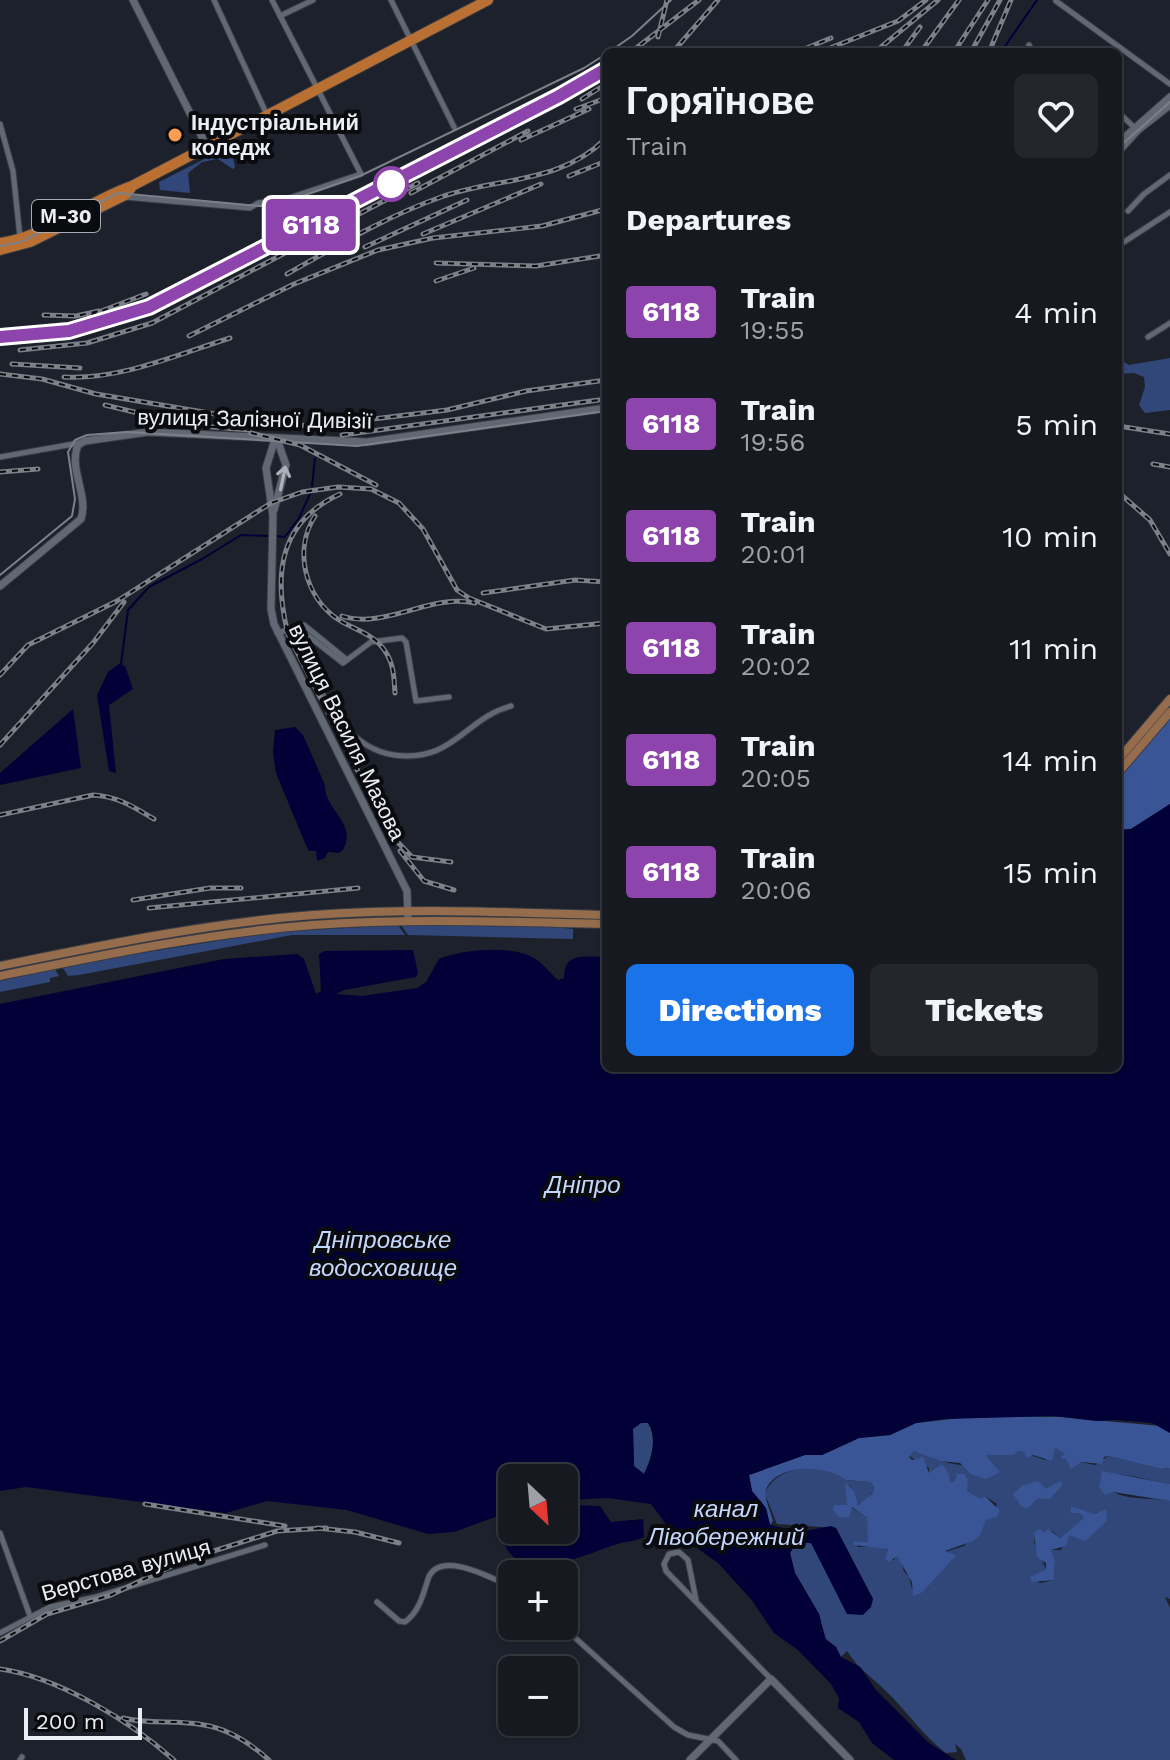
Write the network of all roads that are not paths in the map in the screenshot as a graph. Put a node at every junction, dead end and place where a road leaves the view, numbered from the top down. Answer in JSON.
{"nodes":[{"id":1,"x":133,"y":0,"type":"edge"},
{"id":2,"x":214,"y":0,"type":"edge"},
{"id":3,"x":272,"y":0,"type":"edge"},
{"id":4,"x":313,"y":0,"type":"edge"},
{"id":5,"x":391,"y":0,"type":"edge"},
{"id":6,"x":488,"y":0,"type":"edge"},
{"id":7,"x":1056,"y":1,"type":"edge"},
{"id":8,"x":280,"y":16,"type":"junction"},
{"id":9,"x":412,"y":41,"type":"junction"},
{"id":10,"x":1029,"y":45,"type":"dead end"},
{"id":11,"x":1031,"y":48,"type":"edge"},
{"id":12,"x":1121,"y":48,"type":"edge"},
{"id":13,"x":1122,"y":49,"type":"edge"},
{"id":14,"x":1170,"y":84,"type":"edge"},
{"id":15,"x":318,"y":90,"type":"junction"},
{"id":16,"x":1170,"y":97,"type":"edge"},
{"id":17,"x":1170,"y":105,"type":"edge"},
{"id":18,"x":267,"y":116,"type":"junction"},
{"id":19,"x":1122,"y":116,"type":"edge"},
{"id":20,"x":0,"y":124,"type":"edge"},
{"id":21,"x":454,"y":127,"type":"dead end"},
{"id":22,"x":1136,"y":128,"type":"junction"},
{"id":23,"x":1122,"y":140,"type":"edge"},
{"id":24,"x":207,"y":147,"type":"junction"},
{"id":25,"x":1122,"y":147,"type":"edge"},
{"id":26,"x":1170,"y":175,"type":"edge"},
{"id":27,"x":133,"y":192,"type":"junction"},
{"id":28,"x":1128,"y":211,"type":"dead end"},
{"id":29,"x":1170,"y":212,"type":"edge"},
{"id":30,"x":22,"y":242,"type":"junction"},
{"id":31,"x":1124,"y":242,"type":"dead end"},
{"id":32,"x":0,"y":243,"type":"edge"},
{"id":33,"x":0,"y":250,"type":"edge"},
{"id":34,"x":1170,"y":323,"type":"edge"},
{"id":35,"x":1148,"y":337,"type":"dead end"},
{"id":36,"x":602,"y":409,"type":"edge"},
{"id":37,"x":276,"y":439,"type":"junction"},
{"id":38,"x":80,"y":443,"type":"junction"},
{"id":39,"x":0,"y":457,"type":"edge"},
{"id":40,"x":273,"y":516,"type":"junction"},
{"id":41,"x":0,"y":586,"type":"edge"},
{"id":42,"x":290,"y":629,"type":"junction"},
{"id":43,"x":277,"y":633,"type":"junction"},
{"id":44,"x":449,"y":697,"type":"dead end"},
{"id":45,"x":1170,"y":699,"type":"edge"},
{"id":46,"x":511,"y":706,"type":"dead end"},
{"id":47,"x":1170,"y":712,"type":"edge"},
{"id":48,"x":1122,"y":755,"type":"edge"},
{"id":49,"x":1122,"y":768,"type":"edge"},
{"id":50,"x":602,"y":915,"type":"edge"},
{"id":51,"x":408,"y":916,"type":"junction"},
{"id":52,"x":602,"y":924,"type":"edge"},
{"id":53,"x":0,"y":966,"type":"edge"},
{"id":54,"x":0,"y":976,"type":"edge"},
{"id":55,"x":0,"y":1533,"type":"edge"},
{"id":56,"x":265,"y":1545,"type":"dead end"},
{"id":57,"x":498,"y":1581,"type":"edge"},
{"id":58,"x":696,"y":1600,"type":"junction"},
{"id":59,"x":377,"y":1602,"type":"dead end"},
{"id":60,"x":30,"y":1616,"type":"junction"},
{"id":61,"x":0,"y":1633,"type":"edge"},
{"id":62,"x":578,"y":1640,"type":"edge"},
{"id":63,"x":771,"y":1679,"type":"junction"},
{"id":64,"x":710,"y":1738,"type":"junction"},
{"id":65,"x":690,"y":1760,"type":"edge"},
{"id":66,"x":736,"y":1760,"type":"edge"},
{"id":67,"x":850,"y":1760,"type":"edge"}],
"edges":[{"from":1,"to":24,"type":"street"},
{"from":2,"to":18,"type":"street"},
{"from":3,"to":8,"type":"street"},
{"from":4,"to":8,"type":"street"},
{"from":5,"to":9,"type":"street"},
{"from":6,"to":9,"type":"highway","number":"М-30"},
{"from":7,"to":12,"type":"street"},
{"from":8,"to":15,"type":"street"},
{"from":9,"to":15,"type":"highway","number":"М-30"},
{"from":9,"to":21,"type":"street"},
{"from":10,"to":11,"type":"street"},
{"from":13,"to":14,"type":"street"},
{"from":15,"to":18,"type":"highway","number":"М-30"},
{"from":15,"to":27,"type":"street"},
{"from":16,"to":22,"type":"street"},
{"from":17,"to":22,"type":"street"},
{"from":18,"to":24,"type":"highway","number":"М-30"},
{"from":19,"to":22,"type":"street"},
{"from":20,"to":30,"type":"street"},
{"from":22,"to":23,"type":"street"},
{"from":22,"to":25,"type":"street"},
{"from":24,"to":27,"type":"highway","number":"М-30"},
{"from":26,"to":28,"type":"street"},
{"from":27,"to":30,"type":"highway","number":"М-30"},
{"from":27,"to":30,"type":"highway","number":"М-30"},
{"from":29,"to":31,"type":"street"},
{"from":30,"to":32,"type":"highway","number":"М-30"},
{"from":30,"to":33,"type":"highway","number":"М-30"},
{"from":34,"to":35,"type":"street"},
{"from":36,"to":37,"type":"street","name":"вулиця Залізної Дивізії"},
{"from":37,"to":38,"type":"street","name":"вулиця Залізної Дивізії"},
{"from":37,"to":40,"type":"street","name":"вулиця Василя Мазова"},
{"from":40,"to":37,"type":"street","name":"вулиця Василя Мазова","one_way":true},
{"from":38,"to":39,"type":"street","name":"вулиця Залізної Дивізії"},
{"from":38,"to":41,"type":"street"},
{"from":40,"to":43,"type":"street","name":"вулиця Василя Мазова"},
{"from":42,"to":43,"type":"street"},
{"from":42,"to":44,"type":"street"},
{"from":42,"to":46,"type":"street"},
{"from":43,"to":51,"type":"street","name":"вулиця Василя Мазова"},
{"from":45,"to":48,"type":"main road"},
{"from":47,"to":49,"type":"main road"},
{"from":50,"to":51,"type":"main road"},
{"from":51,"to":52,"type":"main road"},
{"from":51,"to":53,"type":"main road"},
{"from":51,"to":54,"type":"main road"},
{"from":55,"to":60,"type":"street"},
{"from":56,"to":60,"type":"street","name":"Верстова вулиця"},
{"from":57,"to":59,"type":"street"},
{"from":58,"to":58,"type":"street"},
{"from":58,"to":63,"type":"street"},
{"from":60,"to":61,"type":"street","name":"Верстова вулиця"},
{"from":62,"to":64,"type":"street"},
{"from":63,"to":64,"type":"street"},
{"from":63,"to":67,"type":"street"},
{"from":64,"to":65,"type":"street"},
{"from":64,"to":66,"type":"street"}]}
